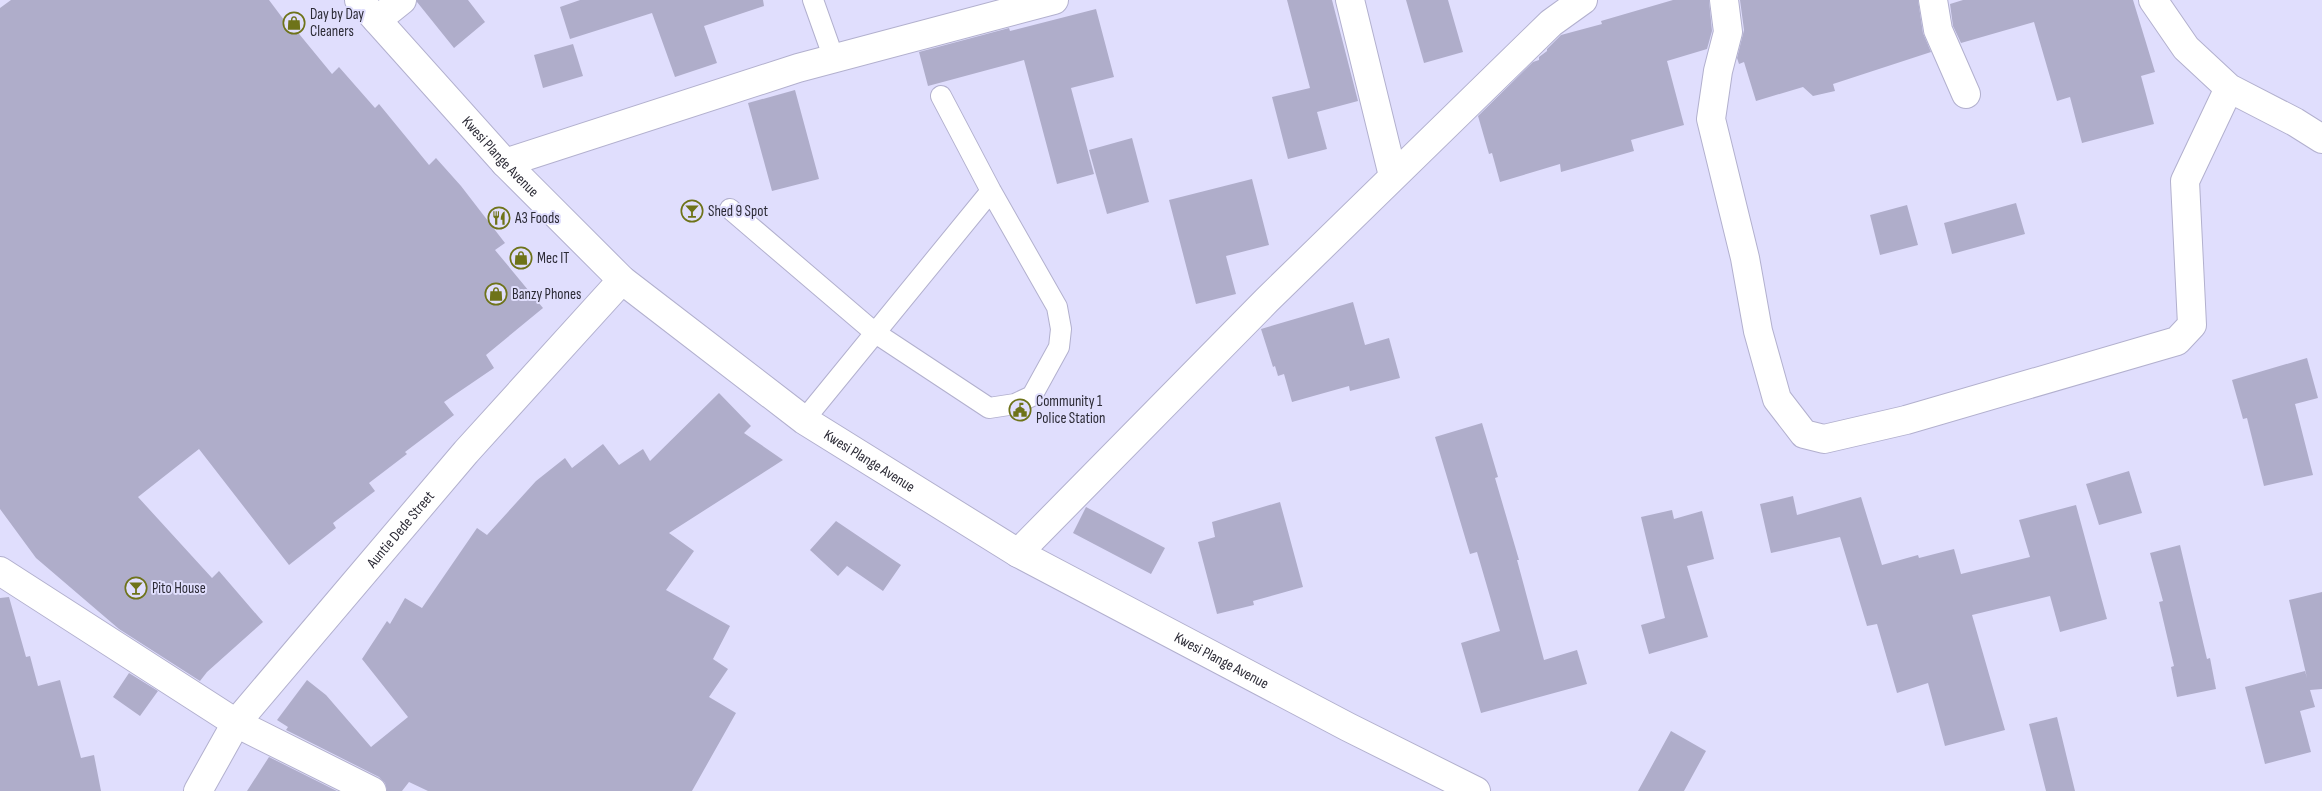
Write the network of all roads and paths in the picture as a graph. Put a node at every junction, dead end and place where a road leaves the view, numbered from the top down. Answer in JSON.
{"nodes":[{"id":1,"x":359,"y":0,"type":"edge"},
{"id":2,"x":402,"y":0,"type":"edge"},
{"id":3,"x":813,"y":0,"type":"edge"},
{"id":4,"x":1054,"y":0,"type":"edge"},
{"id":5,"x":1350,"y":0,"type":"edge"},
{"id":6,"x":1583,"y":0,"type":"edge"},
{"id":7,"x":1724,"y":0,"type":"edge"},
{"id":8,"x":1933,"y":0,"type":"edge"},
{"id":9,"x":2153,"y":0,"type":"edge"},
{"id":10,"x":377,"y":20,"type":"junction"},
{"id":11,"x":834,"y":59,"type":"junction"},
{"id":12,"x":2229,"y":88,"type":"junction"},
{"id":13,"x":1966,"y":94,"type":"dead end"},
{"id":14,"x":941,"y":96,"type":"dead end"},
{"id":15,"x":2322,"y":139,"type":"edge"},
{"id":16,"x":505,"y":163,"type":"junction"},
{"id":17,"x":1393,"y":176,"type":"junction"},
{"id":18,"x":991,"y":191,"type":"junction"},
{"id":19,"x":730,"y":209,"type":"dead end"},
{"id":20,"x":622,"y":280,"type":"junction"},
{"id":21,"x":874,"y":332,"type":"junction"},
{"id":22,"x":804,"y":420,"type":"junction"},
{"id":23,"x":1018,"y":553,"type":"junction"},
{"id":24,"x":0,"y":571,"type":"edge"},
{"id":25,"x":236,"y":723,"type":"junction"},
{"id":26,"x":198,"y":791,"type":"edge"},
{"id":27,"x":372,"y":791,"type":"edge"},
{"id":28,"x":1476,"y":791,"type":"edge"}],
"edges":[{"from":1,"to":10,"type":"street","name":"Kwesi Plange Avenue"},
{"from":2,"to":10,"type":"street"},
{"from":3,"to":11,"type":"lane"},
{"from":4,"to":11,"type":"street"},
{"from":5,"to":17,"type":"street"},
{"from":6,"to":17,"type":"street"},
{"from":7,"to":12,"type":"street"},
{"from":8,"to":13,"type":"street"},
{"from":9,"to":12,"type":"street"},
{"from":10,"to":16,"type":"street","name":"Kwesi Plange Avenue"},
{"from":11,"to":16,"type":"street"},
{"from":12,"to":15,"type":"street"},
{"from":14,"to":18,"type":"lane"},
{"from":16,"to":20,"type":"street","name":"Kwesi Plange Avenue"},
{"from":17,"to":23,"type":"street"},
{"from":18,"to":21,"type":"lane"},
{"from":18,"to":21,"type":"lane"},
{"from":19,"to":21,"type":"lane"},
{"from":20,"to":22,"type":"street","name":"Kwesi Plange Avenue"},
{"from":20,"to":25,"type":"street","name":"Auntie Dede Street"},
{"from":21,"to":22,"type":"lane"},
{"from":22,"to":23,"type":"street","name":"Kwesi Plange Avenue"},
{"from":23,"to":28,"type":"street","name":"Kwesi Plange Avenue"},
{"from":24,"to":25,"type":"street"},
{"from":25,"to":26,"type":"street","name":"Auntie Dede Street"},
{"from":25,"to":27,"type":"street"}]}
